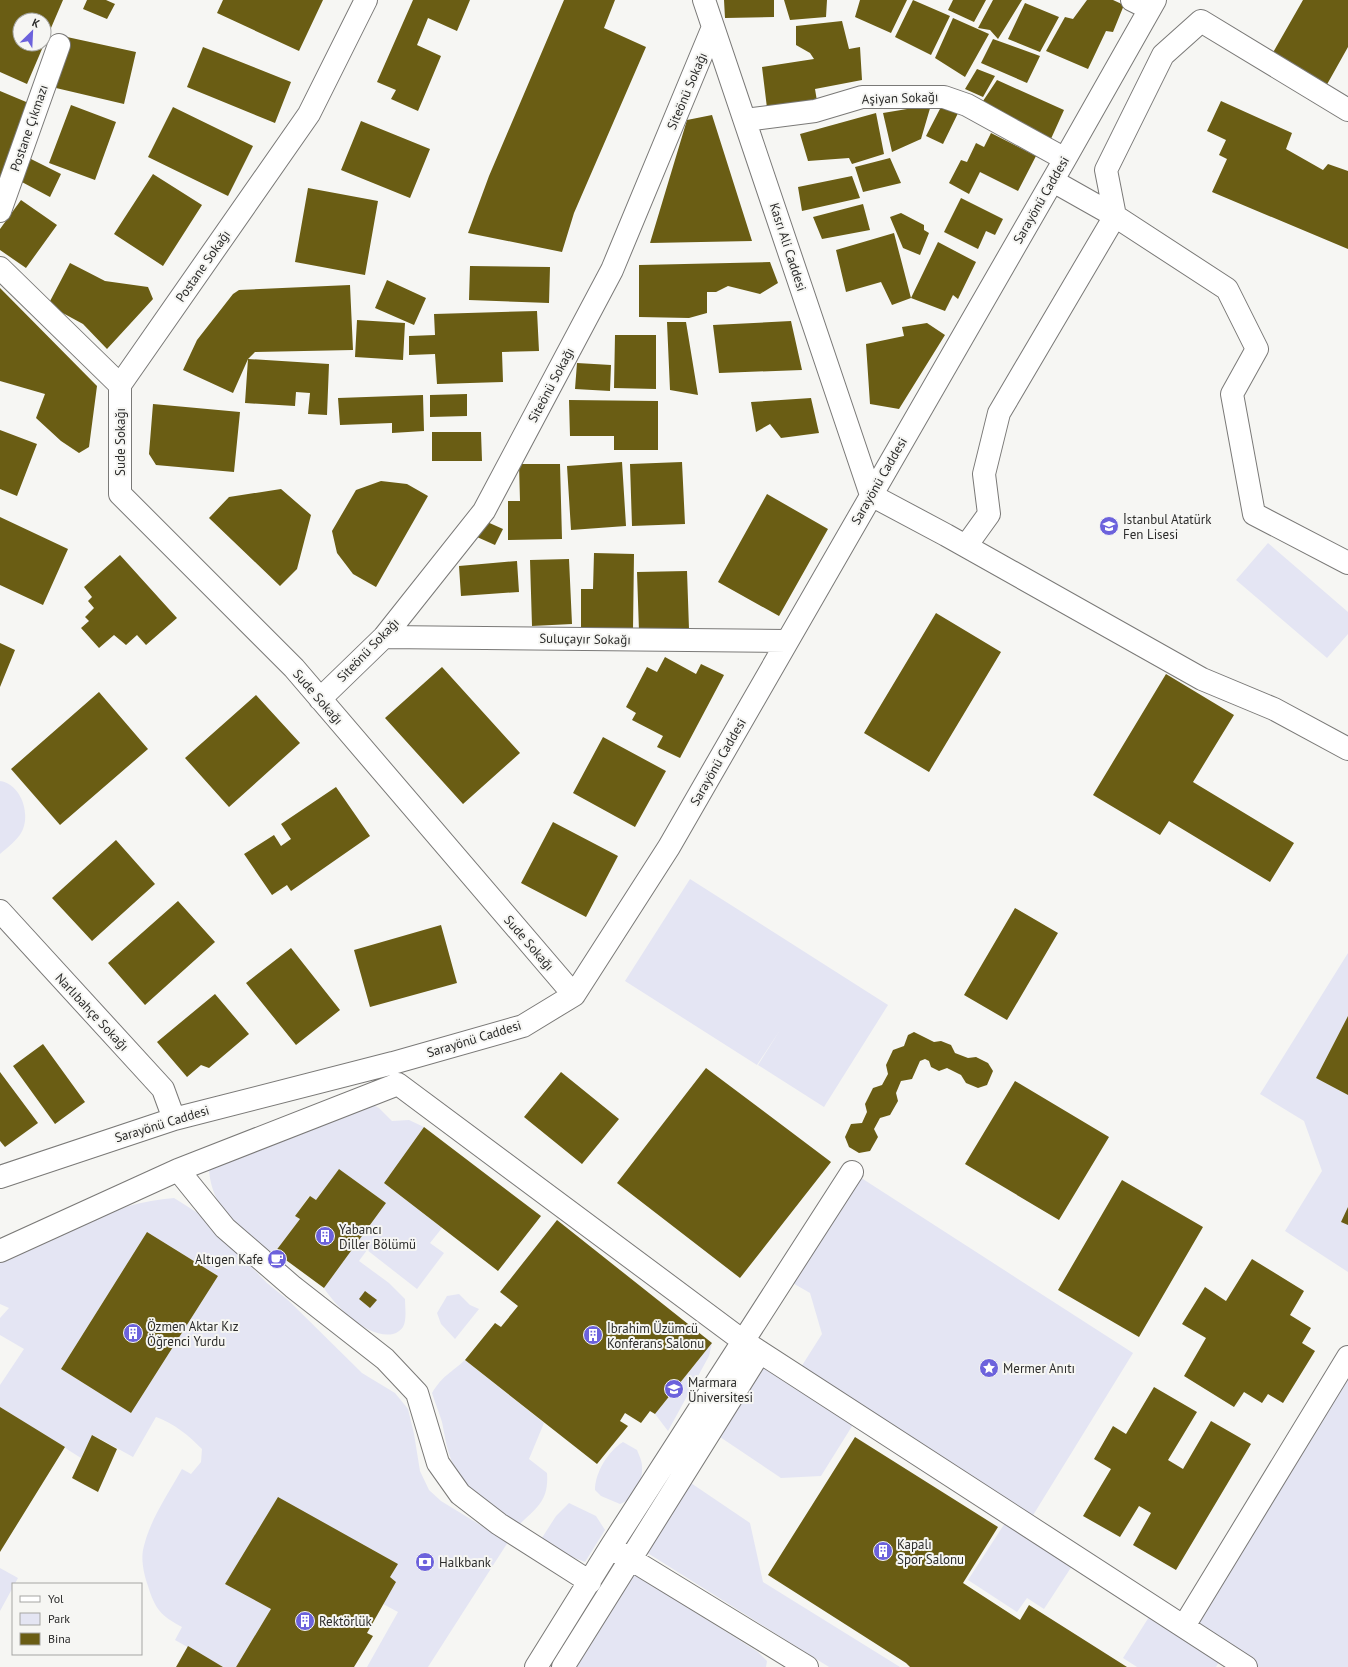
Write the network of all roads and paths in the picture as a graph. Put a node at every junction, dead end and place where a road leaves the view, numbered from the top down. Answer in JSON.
{"nodes":[{"id":1,"x":366,"y":0,"type":"edge"},
{"id":2,"x":704,"y":0,"type":"edge"},
{"id":3,"x":1145,"y":3,"type":"edge"},
{"id":4,"x":713,"y":27,"type":"junction"},
{"id":5,"x":59,"y":45,"type":"dead end"},
{"id":6,"x":1348,"y":110,"type":"edge"},
{"id":7,"x":745,"y":120,"type":"junction"},
{"id":8,"x":1065,"y":159,"type":"junction"},
{"id":9,"x":1053,"y":181,"type":"junction"},
{"id":10,"x":0,"y":211,"type":"edge"},
{"id":11,"x":1115,"y":216,"type":"junction"},
{"id":12,"x":0,"y":268,"type":"edge"},
{"id":13,"x":120,"y":385,"type":"junction"},
{"id":14,"x":871,"y":495,"type":"junction"},
{"id":15,"x":966,"y":546,"type":"junction"},
{"id":16,"x":1348,"y":563,"type":"edge"},
{"id":17,"x":384,"y":637,"type":"junction"},
{"id":18,"x":787,"y":641,"type":"junction"},
{"id":19,"x":320,"y":699,"type":"junction"},
{"id":20,"x":1348,"y":749,"type":"edge"},
{"id":21,"x":0,"y":911,"type":"edge"},
{"id":22,"x":574,"y":995,"type":"junction"},
{"id":23,"x":174,"y":1119,"type":"junction"},
{"id":24,"x":178,"y":1170,"type":"junction"},
{"id":25,"x":852,"y":1172,"type":"dead end"},
{"id":26,"x":0,"y":1177,"type":"edge"},
{"id":27,"x":0,"y":1251,"type":"edge"},
{"id":28,"x":752,"y":1346,"type":"junction"},
{"id":29,"x":1348,"y":1357,"type":"edge"},
{"id":30,"x":1341,"y":1385,"type":"edge"},
{"id":31,"x":610,"y":1548,"type":"junction"},
{"id":32,"x":631,"y":1558,"type":"junction"},
{"id":33,"x":590,"y":1582,"type":"junction"},
{"id":34,"x":1184,"y":1626,"type":"junction"},
{"id":35,"x":536,"y":1667,"type":"edge"},
{"id":36,"x":563,"y":1667,"type":"edge"},
{"id":37,"x":807,"y":1667,"type":"edge"},
{"id":38,"x":1246,"y":1667,"type":"edge"}],
"edges":[{"from":1,"to":13,"type":"street","name":"Postane Sokağı"},
{"from":2,"to":4,"type":"street","name":"Kasrı Ali Caddesi"},
{"from":3,"to":8,"type":"street","name":"Sarayönü Caddesi"},
{"from":4,"to":7,"type":"street","name":"Kasrı Ali Caddesi"},
{"from":4,"to":17,"type":"street","name":"Siteönü Sokağı"},
{"from":5,"to":10,"type":"street","name":"Postane Çıkmazı"},
{"from":6,"to":11,"type":"street"},
{"from":7,"to":8,"type":"street","name":"Aşiyan Sokağı"},
{"from":7,"to":14,"type":"street","name":"Kasrı Ali Caddesi"},
{"from":8,"to":9,"type":"street","name":"Sarayönü Caddesi"},
{"from":9,"to":11,"type":"street"},
{"from":9,"to":14,"type":"street","name":"Sarayönü Caddesi"},
{"from":11,"to":15,"type":"street"},
{"from":11,"to":16,"type":"street"},
{"from":12,"to":13,"type":"street"},
{"from":13,"to":19,"type":"street","name":"Sude Sokağı"},
{"from":14,"to":15,"type":"street"},
{"from":14,"to":18,"type":"street","name":"Sarayönü Caddesi"},
{"from":15,"to":20,"type":"street"},
{"from":17,"to":18,"type":"street","name":"Suluçayır Sokağı"},
{"from":17,"to":19,"type":"street","name":"Siteönü Sokağı"},
{"from":18,"to":22,"type":"street","name":"Sarayönü Caddesi"},
{"from":19,"to":22,"type":"street","name":"Sude Sokağı"},
{"from":21,"to":23,"type":"street","name":"Narlıbahçe Sokağı"},
{"from":22,"to":23,"type":"street","name":"Sarayönü Caddesi"},
{"from":23,"to":26,"type":"street","name":"Sarayönü Caddesi"},
{"from":24,"to":27,"type":"street"},
{"from":24,"to":28,"type":"street"},
{"from":24,"to":33,"type":"street"},
{"from":25,"to":28,"type":"street"},
{"from":28,"to":31,"type":"street"},
{"from":28,"to":32,"type":"street"},
{"from":28,"to":34,"type":"street"},
{"from":29,"to":30,"type":"street"},
{"from":30,"to":34,"type":"street"},
{"from":31,"to":32,"type":"street"},
{"from":31,"to":33,"type":"street"},
{"from":32,"to":36,"type":"street"},
{"from":32,"to":37,"type":"street"},
{"from":33,"to":35,"type":"street"},
{"from":34,"to":38,"type":"street"}]}
